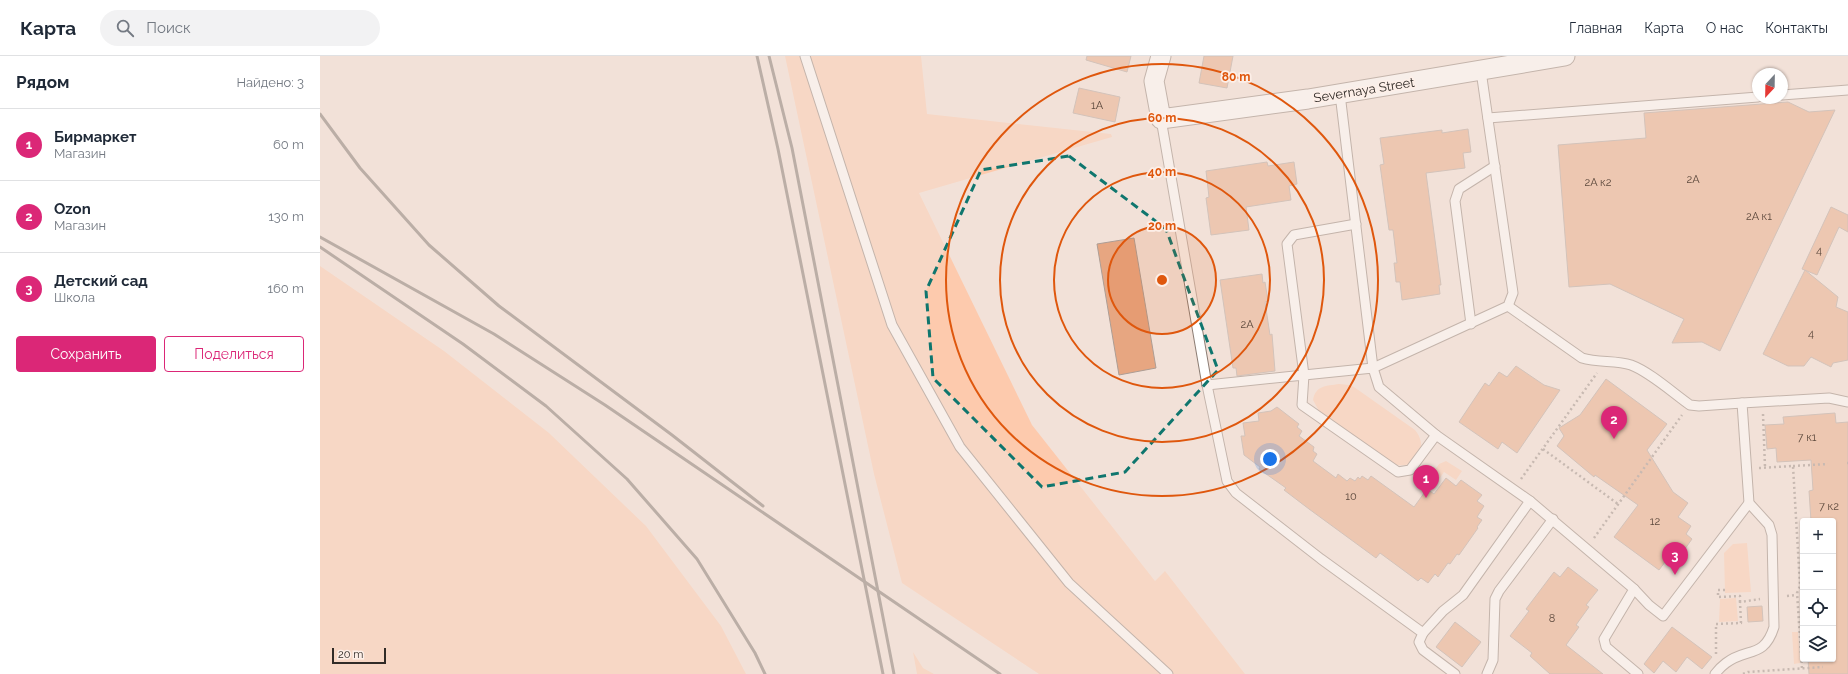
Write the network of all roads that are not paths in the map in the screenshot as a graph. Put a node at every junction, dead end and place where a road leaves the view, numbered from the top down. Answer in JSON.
{"nodes":[{"id":1,"x":805,"y":56,"type":"edge"},
{"id":2,"x":1161,"y":56,"type":"edge"},
{"id":3,"x":1565,"y":56,"type":"edge"},
{"id":4,"x":1481,"y":71,"type":"junction"},
{"id":5,"x":1848,"y":90,"type":"edge"},
{"id":6,"x":1340,"y":94,"type":"junction"},
{"id":7,"x":1788,"y":95,"type":"edge"},
{"id":8,"x":1752,"y":97,"type":"edge"},
{"id":9,"x":1488,"y":118,"type":"junction"},
{"id":10,"x":1161,"y":119,"type":"junction"},
{"id":11,"x":1495,"y":166,"type":"junction"},
{"id":12,"x":1356,"y":224,"type":"junction"},
{"id":13,"x":1508,"y":306,"type":"junction"},
{"id":14,"x":1471,"y":324,"type":"junction"},
{"id":15,"x":1373,"y":368,"type":"junction"},
{"id":16,"x":1304,"y":375,"type":"junction"},
{"id":17,"x":1207,"y":385,"type":"junction"},
{"id":18,"x":1848,"y":402,"type":"edge"},
{"id":19,"x":1742,"y":403,"type":"junction"},
{"id":20,"x":1436,"y":435,"type":"junction"},
{"id":21,"x":1530,"y":501,"type":"junction"},
{"id":22,"x":1749,"y":503,"type":"junction"},
{"id":23,"x":1553,"y":519,"type":"junction"},
{"id":24,"x":1634,"y":589,"type":"junction"},
{"id":25,"x":1423,"y":633,"type":"junction"},
{"id":26,"x":1168,"y":674,"type":"edge"},
{"id":27,"x":1455,"y":674,"type":"edge"},
{"id":28,"x":1487,"y":674,"type":"edge"},
{"id":29,"x":1638,"y":674,"type":"edge"},
{"id":30,"x":1715,"y":674,"type":"edge"}],
"edges":[{"from":1,"to":26,"type":"lane"},
{"from":2,"to":10,"type":"street"},
{"from":3,"to":4,"type":"street","name":"Severnaya Street"},
{"from":4,"to":6,"type":"street","name":"Severnaya Street"},
{"from":4,"to":9,"type":"lane"},
{"from":5,"to":7,"type":"lane"},
{"from":6,"to":10,"type":"street","name":"Severnaya Street"},
{"from":6,"to":12,"type":"lane"},
{"from":8,"to":9,"type":"lane"},
{"from":9,"to":11,"type":"lane"},
{"from":10,"to":17,"type":"lane"},
{"from":11,"to":13,"type":"lane"},
{"from":11,"to":14,"type":"lane"},
{"from":12,"to":15,"type":"lane"},
{"from":12,"to":16,"type":"lane"},
{"from":13,"to":14,"type":"lane"},
{"from":13,"to":19,"type":"lane"},
{"from":14,"to":15,"type":"lane"},
{"from":15,"to":16,"type":"lane"},
{"from":15,"to":20,"type":"lane"},
{"from":16,"to":17,"type":"lane"},
{"from":16,"to":20,"type":"lane"},
{"from":17,"to":25,"type":"lane"},
{"from":18,"to":19,"type":"lane"},
{"from":19,"to":22,"type":"lane"},
{"from":20,"to":21,"type":"lane"},
{"from":21,"to":23,"type":"lane"},
{"from":21,"to":25,"type":"lane"},
{"from":22,"to":24,"type":"lane"},
{"from":22,"to":30,"type":"lane"},
{"from":23,"to":24,"type":"lane"},
{"from":23,"to":28,"type":"lane"},
{"from":24,"to":29,"type":"lane"},
{"from":25,"to":27,"type":"lane"}]}
